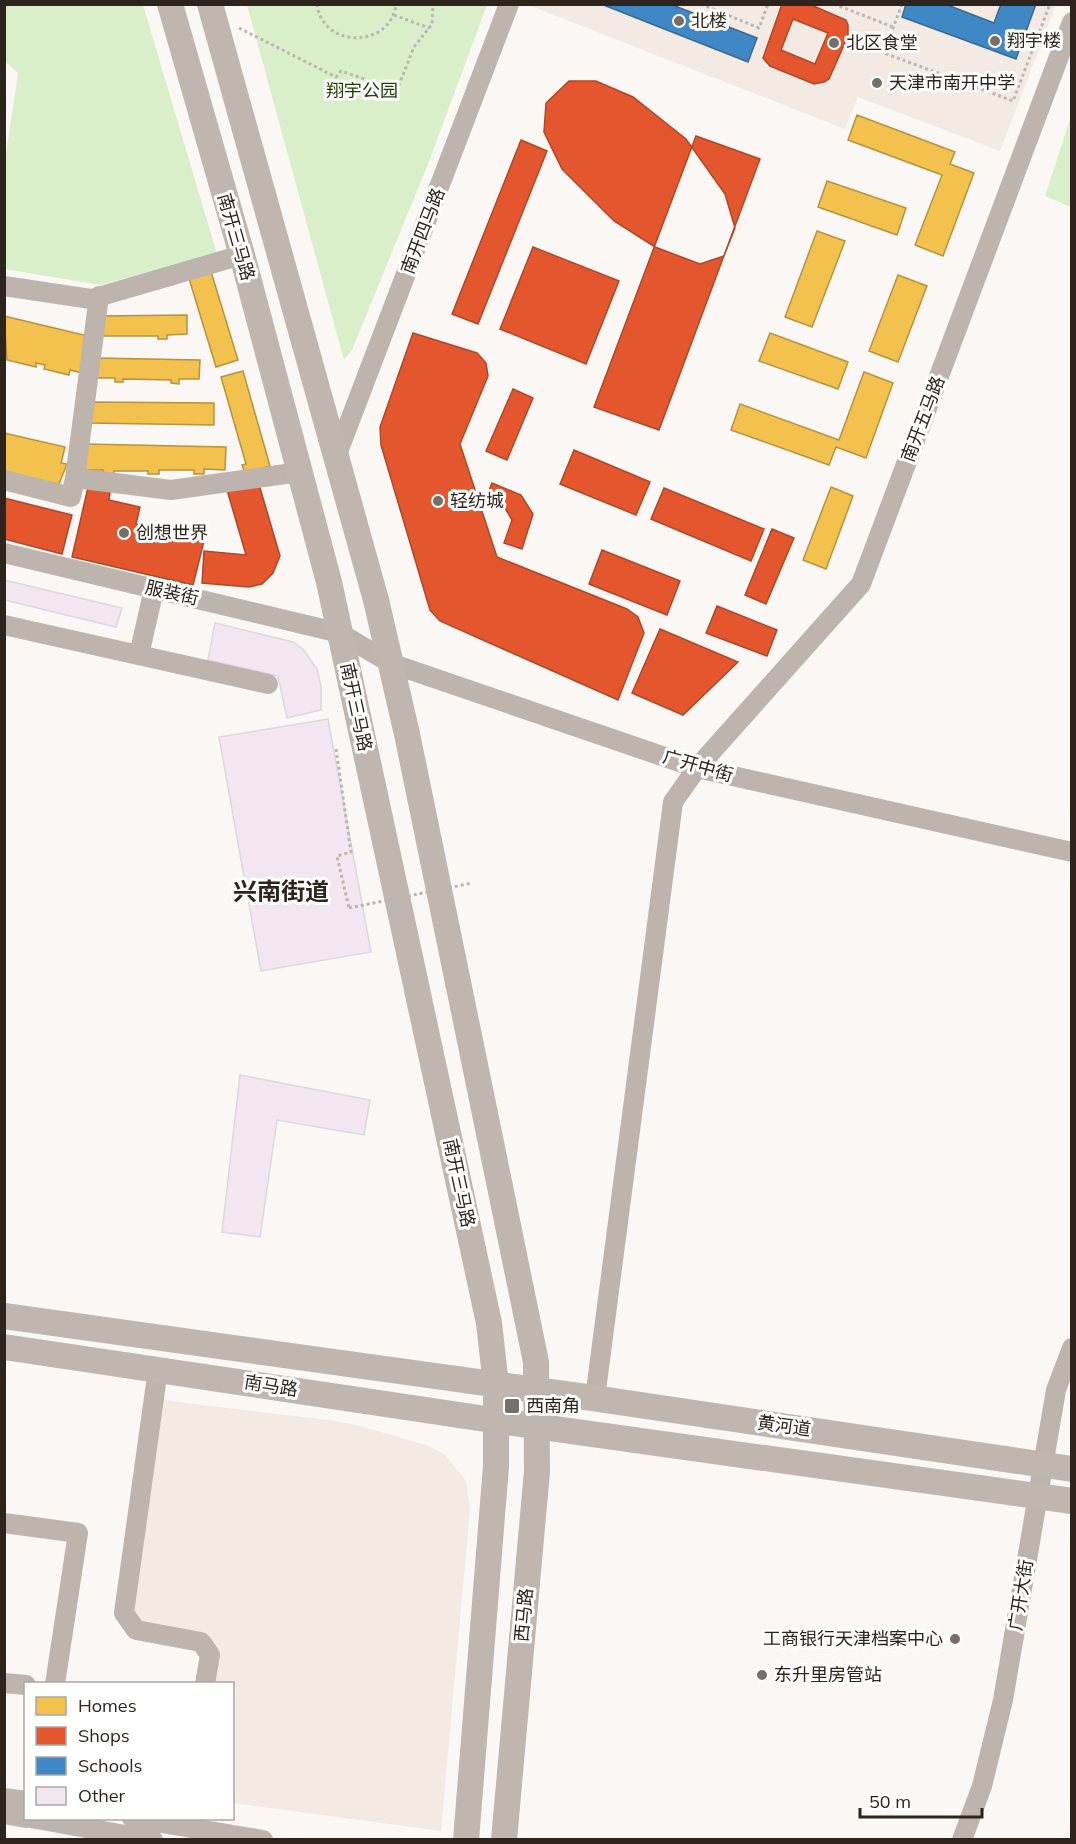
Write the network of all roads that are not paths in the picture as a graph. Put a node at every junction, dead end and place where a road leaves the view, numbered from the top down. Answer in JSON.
{"nodes":[{"id":1,"x":170,"y":4,"type":"edge"},
{"id":2,"x":509,"y":4,"type":"edge"},
{"id":3,"x":212,"y":10,"type":"edge"},
{"id":4,"x":1071,"y":22,"type":"edge"},
{"id":5,"x":242,"y":255,"type":"junction"},
{"id":6,"x":4,"y":286,"type":"edge"},
{"id":7,"x":99,"y":296,"type":"junction"},
{"id":8,"x":336,"y":457,"type":"junction"},
{"id":9,"x":300,"y":472,"type":"junction"},
{"id":10,"x":75,"y":478,"type":"junction"},
{"id":11,"x":4,"y":480,"type":"edge"},
{"id":12,"x":4,"y":553,"type":"edge"},
{"id":13,"x":154,"y":588,"type":"junction"},
{"id":14,"x":4,"y":625,"type":"edge"},
{"id":15,"x":340,"y":633,"type":"junction"},
{"id":16,"x":139,"y":655,"type":"junction"},
{"id":17,"x":390,"y":663,"type":"junction"},
{"id":18,"x":268,"y":684,"type":"dead end"},
{"id":19,"x":697,"y":768,"type":"junction"},
{"id":20,"x":1071,"y":852,"type":"edge"},
{"id":21,"x":4,"y":1316,"type":"edge"},
{"id":22,"x":4,"y":1347,"type":"edge"},
{"id":23,"x":1071,"y":1348,"type":"edge"},
{"id":24,"x":158,"y":1369,"type":"junction"},
{"id":25,"x":496,"y":1385,"type":"junction"},
{"id":26,"x":538,"y":1390,"type":"junction"},
{"id":27,"x":595,"y":1398,"type":"junction"},
{"id":28,"x":497,"y":1420,"type":"junction"},
{"id":29,"x":538,"y":1426,"type":"junction"},
{"id":30,"x":1042,"y":1465,"type":"junction"},
{"id":31,"x":1071,"y":1469,"type":"edge"},
{"id":32,"x":1036,"y":1496,"type":"junction"},
{"id":33,"x":1071,"y":1501,"type":"edge"},
{"id":34,"x":4,"y":1522,"type":"edge"},
{"id":35,"x":55,"y":1682,"type":"edge"},
{"id":36,"x":205,"y":1682,"type":"edge"},
{"id":37,"x":4,"y":1683,"type":"edge"},
{"id":38,"x":24,"y":1685,"type":"edge"},
{"id":39,"x":4,"y":1798,"type":"edge"},
{"id":40,"x":24,"y":1801,"type":"edge"},
{"id":41,"x":4,"y":1814,"type":"edge"},
{"id":42,"x":24,"y":1818,"type":"edge"},
{"id":43,"x":38,"y":1820,"type":"edge"},
{"id":44,"x":152,"y":1820,"type":"edge"},
{"id":45,"x":183,"y":1823,"type":"edge"},
{"id":46,"x":88,"y":1834,"type":"edge"},
{"id":47,"x":153,"y":1839,"type":"edge"},
{"id":48,"x":263,"y":1839,"type":"edge"},
{"id":49,"x":466,"y":1839,"type":"edge"},
{"id":50,"x":504,"y":1839,"type":"edge"},
{"id":51,"x":962,"y":1839,"type":"edge"}],
"edges":[{"from":1,"to":5,"type":"main road","name":"南开三马路"},
{"from":2,"to":8,"type":"street","name":"南开四马路"},
{"from":3,"to":8,"type":"main road","name":"南开三马路"},
{"from":4,"to":19,"type":"street","name":"南开五马路"},
{"from":5,"to":7,"type":"street"},
{"from":5,"to":9,"type":"main road","name":"南开三马路"},
{"from":6,"to":7,"type":"street"},
{"from":7,"to":10,"type":"street"},
{"from":8,"to":17,"type":"main road","name":"南开三马路"},
{"from":9,"to":10,"type":"street"},
{"from":9,"to":15,"type":"main road","name":"南开三马路"},
{"from":10,"to":11,"type":"street"},
{"from":12,"to":13,"type":"street","name":"服装街"},
{"from":13,"to":15,"type":"street","name":"服装街"},
{"from":13,"to":16,"type":"street"},
{"from":14,"to":16,"type":"street"},
{"from":15,"to":17,"type":"street","name":"广开中街"},
{"from":15,"to":25,"type":"main road","name":"南开三马路"},
{"from":16,"to":18,"type":"street"},
{"from":17,"to":19,"type":"street","name":"广开中街"},
{"from":17,"to":26,"type":"main road","name":"南开三马路"},
{"from":19,"to":20,"type":"street","name":"广开中街"},
{"from":19,"to":27,"type":"street","name":"南开五马路"},
{"from":21,"to":25,"type":"main road","name":"南马路"},
{"from":22,"to":24,"type":"main road","name":"南马路"},
{"from":23,"to":30,"type":"street","name":"广开大街"},
{"from":24,"to":28,"type":"main road","name":"南马路"},
{"from":24,"to":36,"type":"street"},
{"from":25,"to":26,"type":"main road","name":"黄河道"},
{"from":25,"to":28,"type":"main road","name":"南开三马路"},
{"from":26,"to":27,"type":"main road","name":"黄河道"},
{"from":26,"to":29,"type":"main road","name":"西马路"},
{"from":27,"to":30,"type":"main road","name":"黄河道"},
{"from":28,"to":29,"type":"main road","name":"南马路"},
{"from":28,"to":49,"type":"main road"},
{"from":29,"to":32,"type":"main road","name":"黄河道"},
{"from":29,"to":50,"type":"main road","name":"西马路"},
{"from":30,"to":31,"type":"main road","name":"黄河道"},
{"from":30,"to":32,"type":"street","name":"广开大街"},
{"from":32,"to":33,"type":"main road","name":"黄河道"},
{"from":32,"to":51,"type":"street","name":"广开大街"},
{"from":34,"to":35,"type":"street"},
{"from":37,"to":38,"type":"street"},
{"from":39,"to":40,"type":"street"},
{"from":41,"to":42,"type":"street"},
{"from":43,"to":46,"type":"street"},
{"from":44,"to":45,"type":"street"},
{"from":45,"to":48,"type":"street"},
{"from":46,"to":47,"type":"street"}]}
